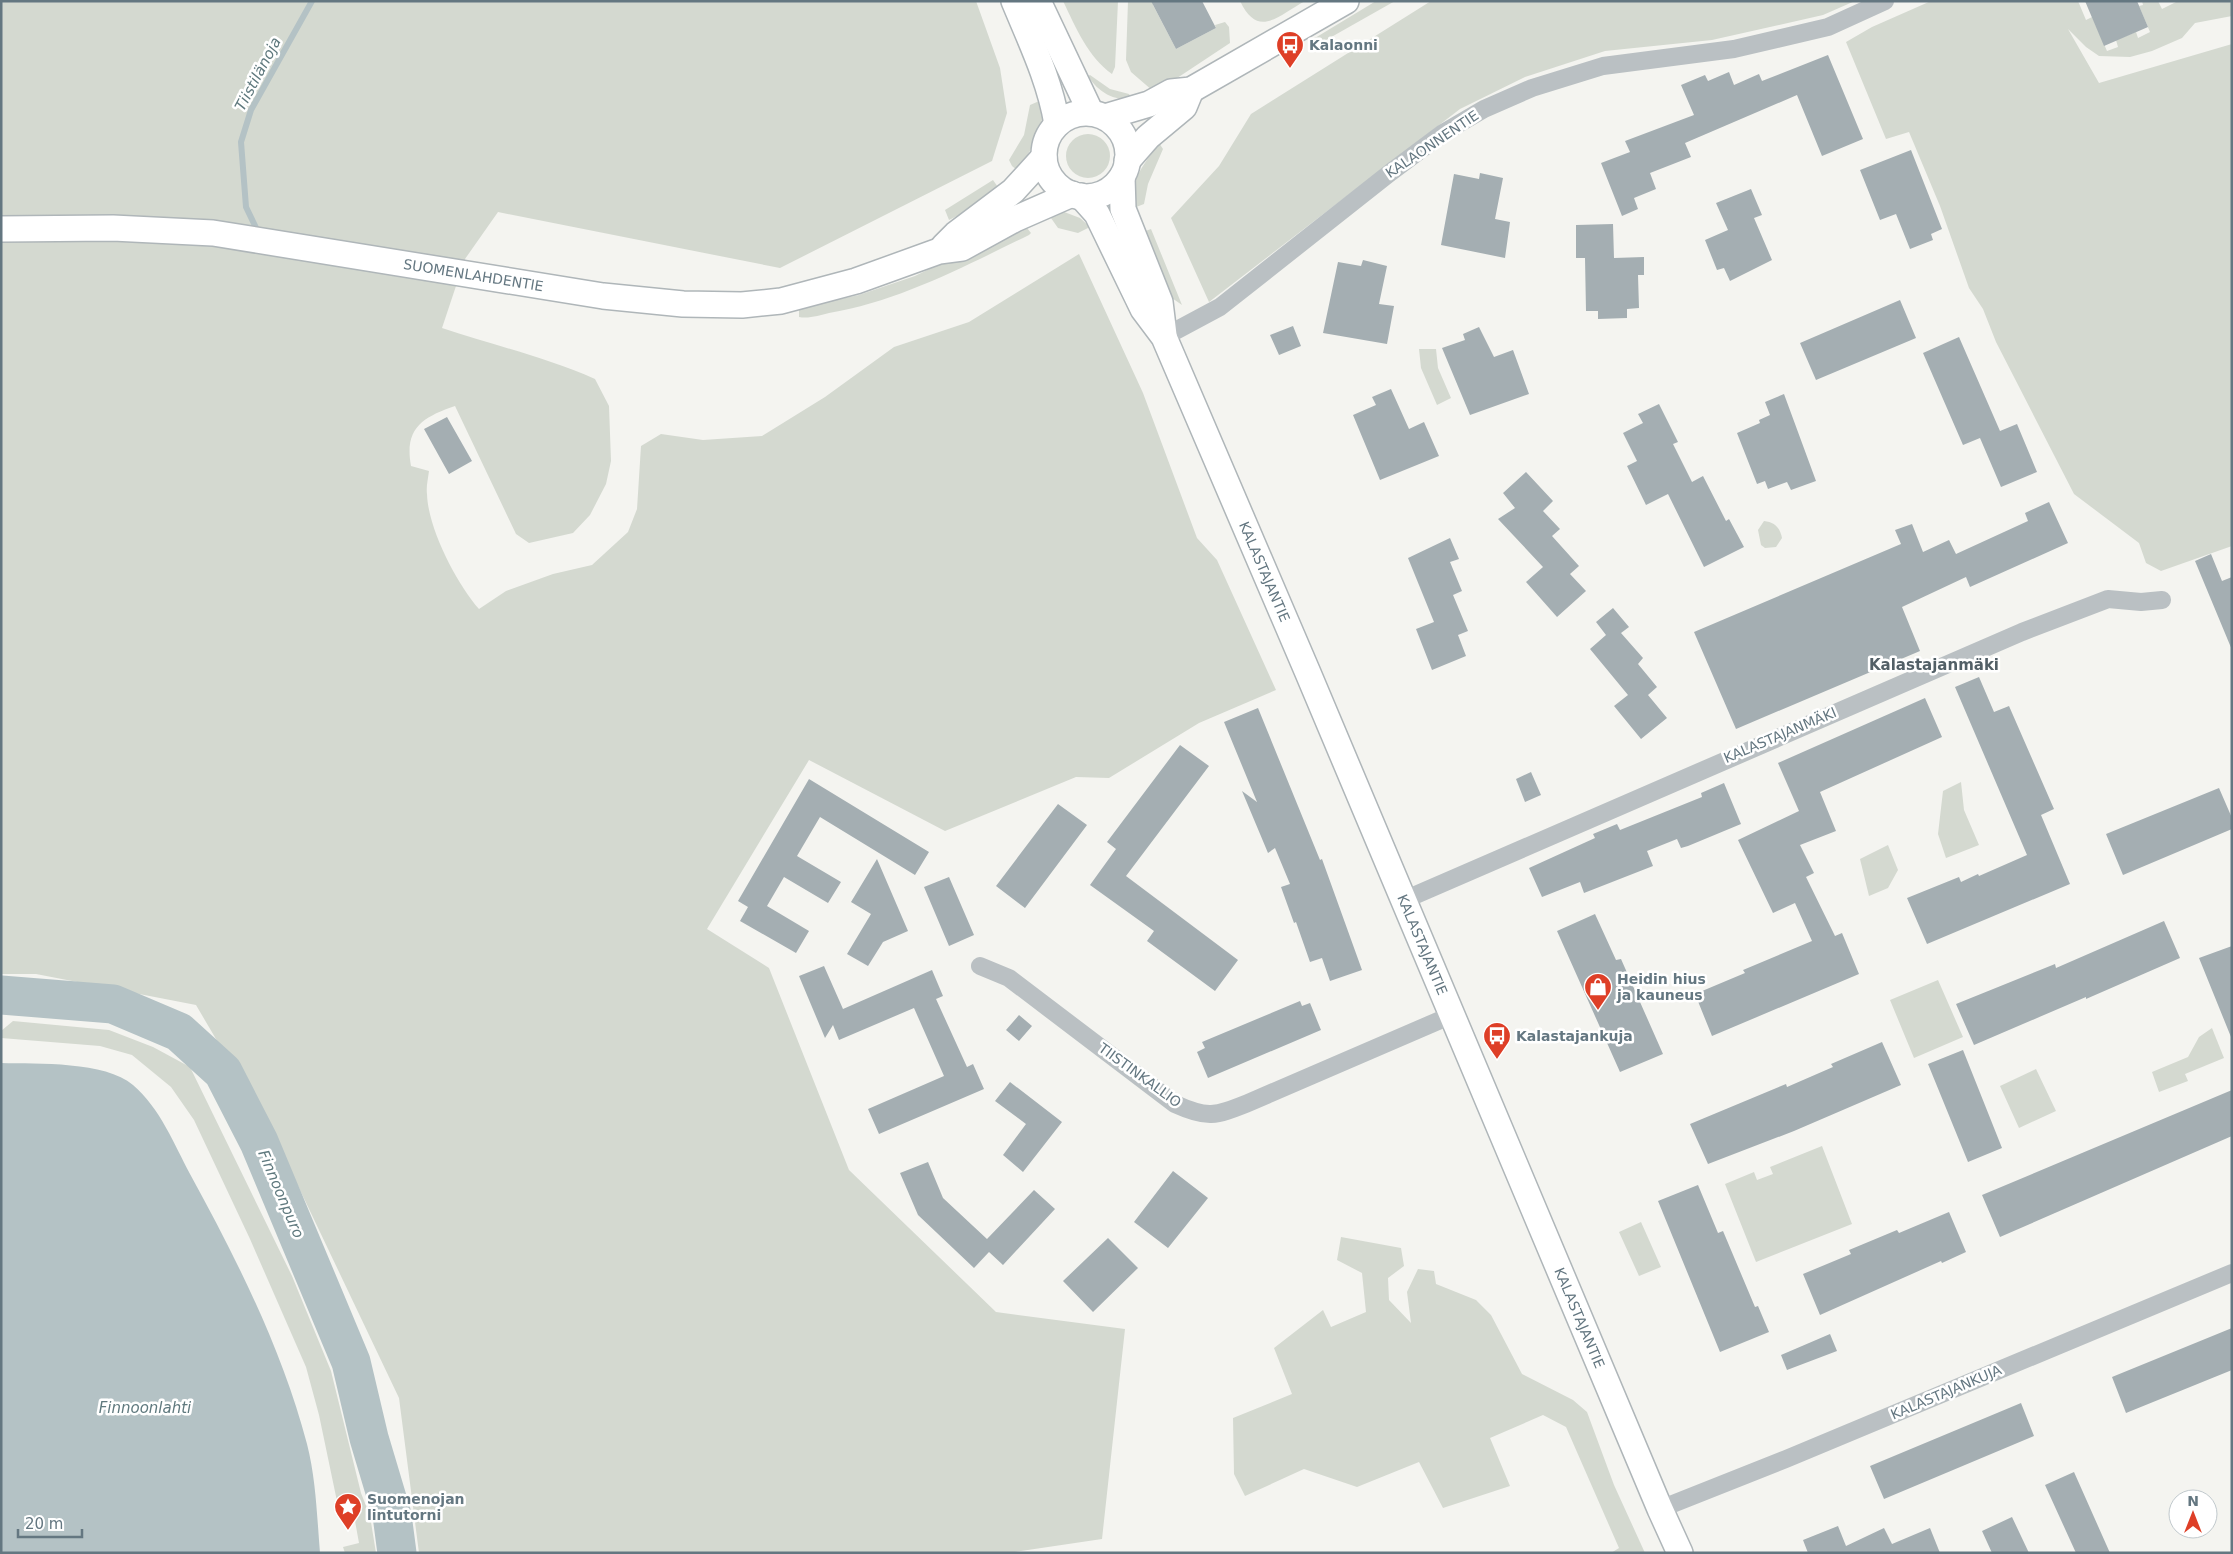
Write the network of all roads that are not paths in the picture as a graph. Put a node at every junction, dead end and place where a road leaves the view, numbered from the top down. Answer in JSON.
{"nodes":[{"id":1,"x":1014,"y":1,"type":"edge"},
{"id":2,"x":1038,"y":1,"type":"edge"},
{"id":3,"x":1346,"y":1,"type":"edge"},
{"id":4,"x":1885,"y":1,"type":"edge"},
{"id":5,"x":1191,"y":90,"type":"junction"},
{"id":6,"x":1098,"y":115,"type":"junction"},
{"id":7,"x":1057,"y":124,"type":"junction"},
{"id":8,"x":1044,"y":157,"type":"junction"},
{"id":9,"x":1125,"y":169,"type":"junction"},
{"id":10,"x":1076,"y":195,"type":"junction"},
{"id":11,"x":1,"y":229,"type":"edge"},
{"id":12,"x":939,"y":251,"type":"junction"},
{"id":13,"x":1164,"y":337,"type":"junction"},
{"id":14,"x":2162,"y":600,"type":"dead end"},
{"id":15,"x":1404,"y":900,"type":"junction"},
{"id":16,"x":980,"y":966,"type":"dead end"},
{"id":17,"x":1452,"y":1015,"type":"junction"},
{"id":18,"x":2232,"y":1273,"type":"edge"},
{"id":19,"x":1660,"y":1509,"type":"junction"},
{"id":20,"x":1680,"y":1553,"type":"edge"}],
"edges":[{"from":1,"to":7,"type":"main road"},
{"from":2,"to":6,"type":"main road"},
{"from":3,"to":5,"type":"main road"},
{"from":4,"to":13,"type":"street","name":"KALAONNENTIE"},
{"from":5,"to":6,"type":"main road"},
{"from":5,"to":9,"type":"main road"},
{"from":6,"to":7,"type":"main road"},
{"from":6,"to":9,"type":"main road"},
{"from":7,"to":8,"type":"main road"},
{"from":8,"to":10,"type":"main road"},
{"from":8,"to":12,"type":"main road","name":"SUOMENLAHDENTIE"},
{"from":9,"to":10,"type":"main road"},
{"from":9,"to":13,"type":"main road","name":"KALASTAJANTIE"},
{"from":10,"to":12,"type":"main road","name":"SUOMENLAHDENTIE"},
{"from":10,"to":13,"type":"main road","name":"KALASTAJANTIE"},
{"from":11,"to":12,"type":"main road","name":"SUOMENLAHDENTIE"},
{"from":13,"to":15,"type":"main road","name":"KALASTAJANTIE"},
{"from":14,"to":15,"type":"street","name":"KALASTAJANMÄKI"},
{"from":15,"to":17,"type":"main road","name":"KALASTAJANTIE"},
{"from":16,"to":17,"type":"street","name":"TIISTINKALLIO"},
{"from":17,"to":19,"type":"main road","name":"KALASTAJANTIE"},
{"from":18,"to":19,"type":"street","name":"KALASTAJANKUJA"},
{"from":19,"to":20,"type":"main road","name":"KALASTAJANTIE"}]}
